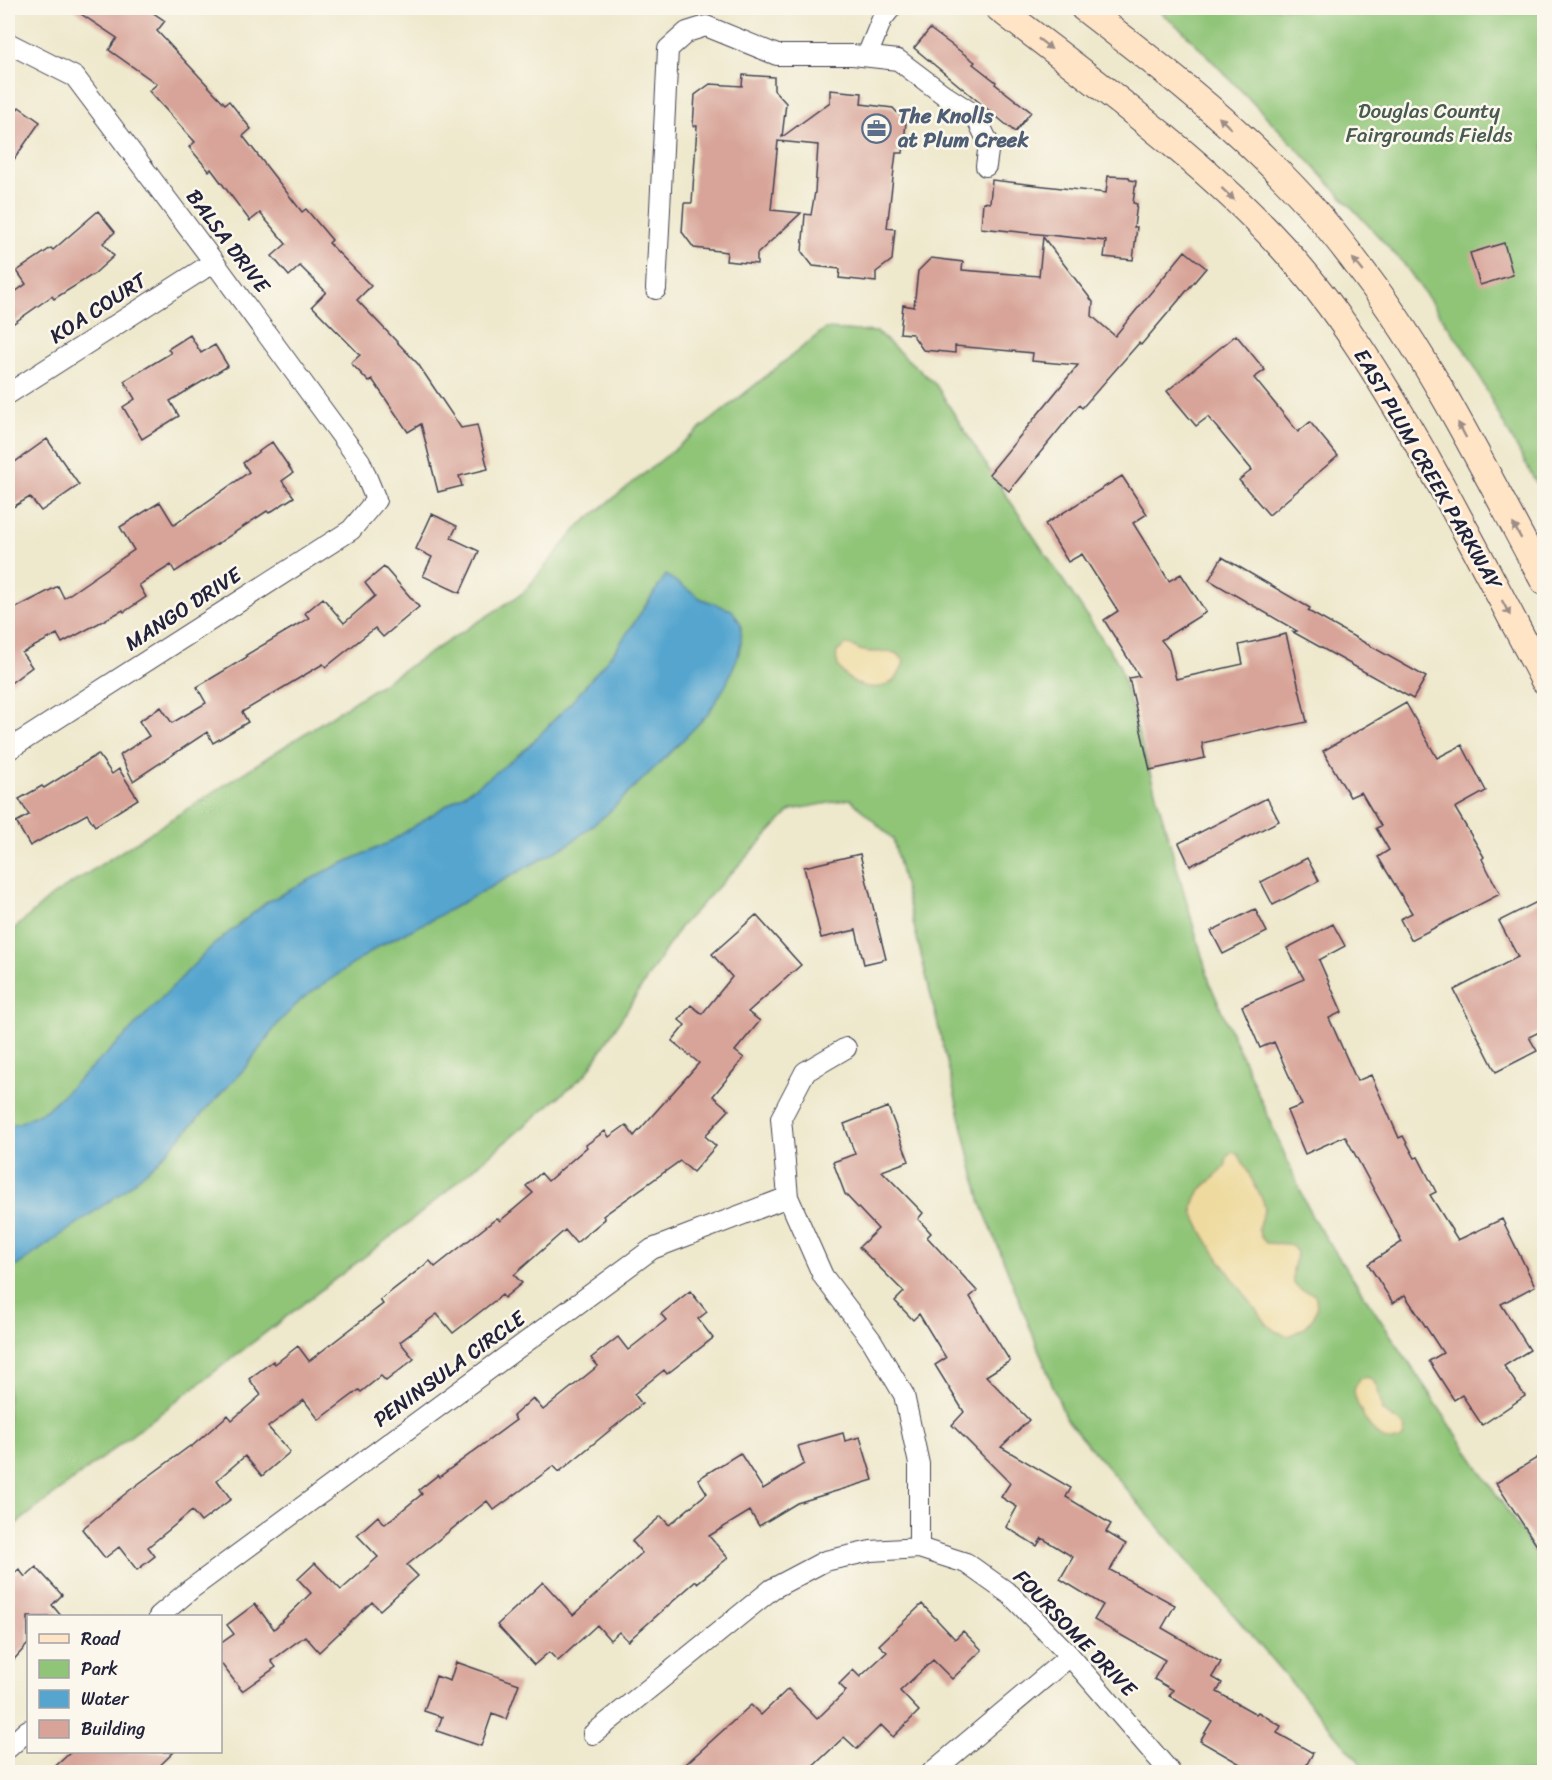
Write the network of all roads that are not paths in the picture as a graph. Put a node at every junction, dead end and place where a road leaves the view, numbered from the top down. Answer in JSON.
{"nodes":[{"id":1,"x":891,"y":8,"type":"edge"},
{"id":2,"x":999,"y":8,"type":"edge"},
{"id":3,"x":1084,"y":8,"type":"edge"},
{"id":4,"x":8,"y":43,"type":"edge"},
{"id":5,"x":867,"y":56,"type":"junction"},
{"id":6,"x":986,"y":166,"type":"dead end"},
{"id":7,"x":214,"y":261,"type":"junction"},
{"id":8,"x":656,"y":289,"type":"dead end"},
{"id":9,"x":8,"y":394,"type":"edge"},
{"id":10,"x":376,"y":500,"type":"joint"},
{"id":11,"x":1545,"y":581,"type":"edge"},
{"id":12,"x":1545,"y":680,"type":"edge"},
{"id":13,"x":8,"y":750,"type":"edge"},
{"id":14,"x":846,"y":1048,"type":"dead end"},
{"id":15,"x":788,"y":1197,"type":"junction"},
{"id":16,"x":919,"y":1548,"type":"junction"},
{"id":17,"x":161,"y":1615,"type":"edge"},
{"id":18,"x":1070,"y":1656,"type":"junction"},
{"id":19,"x":27,"y":1731,"type":"edge"},
{"id":20,"x":593,"y":1734,"type":"dead end"},
{"id":21,"x":8,"y":1748,"type":"edge"},
{"id":22,"x":932,"y":1773,"type":"edge"},
{"id":23,"x":1170,"y":1773,"type":"edge"}],
"edges":[{"from":1,"to":5,"type":"street"},
{"from":2,"to":12,"type":"main road","name":"EAST PLUM CREEK PARKWAY","one_way":true},
{"from":11,"to":3,"type":"main road","one_way":true},
{"from":4,"to":7,"type":"street","name":"BALSA DRIVE"},
{"from":5,"to":6,"type":"street"},
{"from":5,"to":8,"type":"street"},
{"from":7,"to":9,"type":"street","name":"KOA COURT"},
{"from":7,"to":10,"type":"street","name":"BALSA DRIVE"},
{"from":10,"to":13,"type":"street","name":"MANGO DRIVE"},
{"from":14,"to":15,"type":"street"},
{"from":15,"to":16,"type":"street"},
{"from":15,"to":17,"type":"street","name":"PENINSULA CIRCLE"},
{"from":16,"to":18,"type":"street","name":"FOURSOME DRIVE"},
{"from":16,"to":20,"type":"street","name":"FOURSOME DRIVE"},
{"from":18,"to":22,"type":"street"},
{"from":18,"to":23,"type":"street","name":"FOURSOME DRIVE"},
{"from":19,"to":21,"type":"street"}]}
